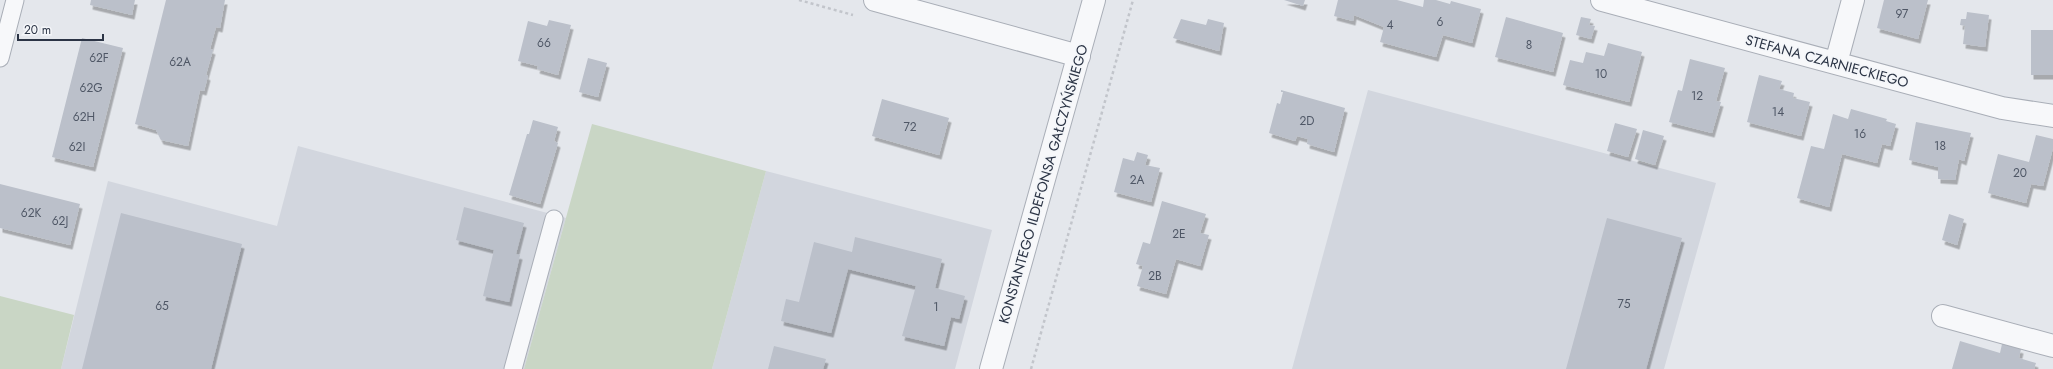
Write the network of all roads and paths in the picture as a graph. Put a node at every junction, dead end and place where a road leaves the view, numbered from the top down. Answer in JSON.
{"nodes":[{"id":1,"x":15,"y":0,"type":"edge"},
{"id":2,"x":875,"y":0,"type":"edge"},
{"id":3,"x":1094,"y":0,"type":"edge"},
{"id":4,"x":1133,"y":0,"type":"edge"},
{"id":5,"x":1602,"y":0,"type":"edge"},
{"id":6,"x":1853,"y":0,"type":"edge"},
{"id":7,"x":1079,"y":56,"type":"junction"},
{"id":8,"x":0,"y":58,"type":"edge"},
{"id":9,"x":1836,"y":63,"type":"junction"},
{"id":10,"x":2053,"y":116,"type":"edge"},
{"id":11,"x":554,"y":219,"type":"dead end"},
{"id":12,"x":1943,"y":316,"type":"dead end"},
{"id":13,"x":2053,"y":346,"type":"edge"},
{"id":14,"x":513,"y":369,"type":"edge"},
{"id":15,"x":991,"y":369,"type":"edge"},
{"id":16,"x":1031,"y":369,"type":"edge"}],
"edges":[{"from":1,"to":8,"type":"lane"},
{"from":2,"to":7,"type":"street"},
{"from":3,"to":7,"type":"street","name":"KONSTANTEGO ILDEFONSA GAŁCZYŃSKIEGO"},
{"from":4,"to":16,"type":"path"},
{"from":5,"to":9,"type":"street","name":"STEFANA CZARNIECKIEGO"},
{"from":6,"to":9,"type":"street"},
{"from":7,"to":15,"type":"street","name":"KONSTANTEGO ILDEFONSA GAŁCZYŃSKIEGO"},
{"from":9,"to":10,"type":"street","name":"STEFANA CZARNIECKIEGO"},
{"from":11,"to":14,"type":"lane"},
{"from":12,"to":13,"type":"street"}]}
